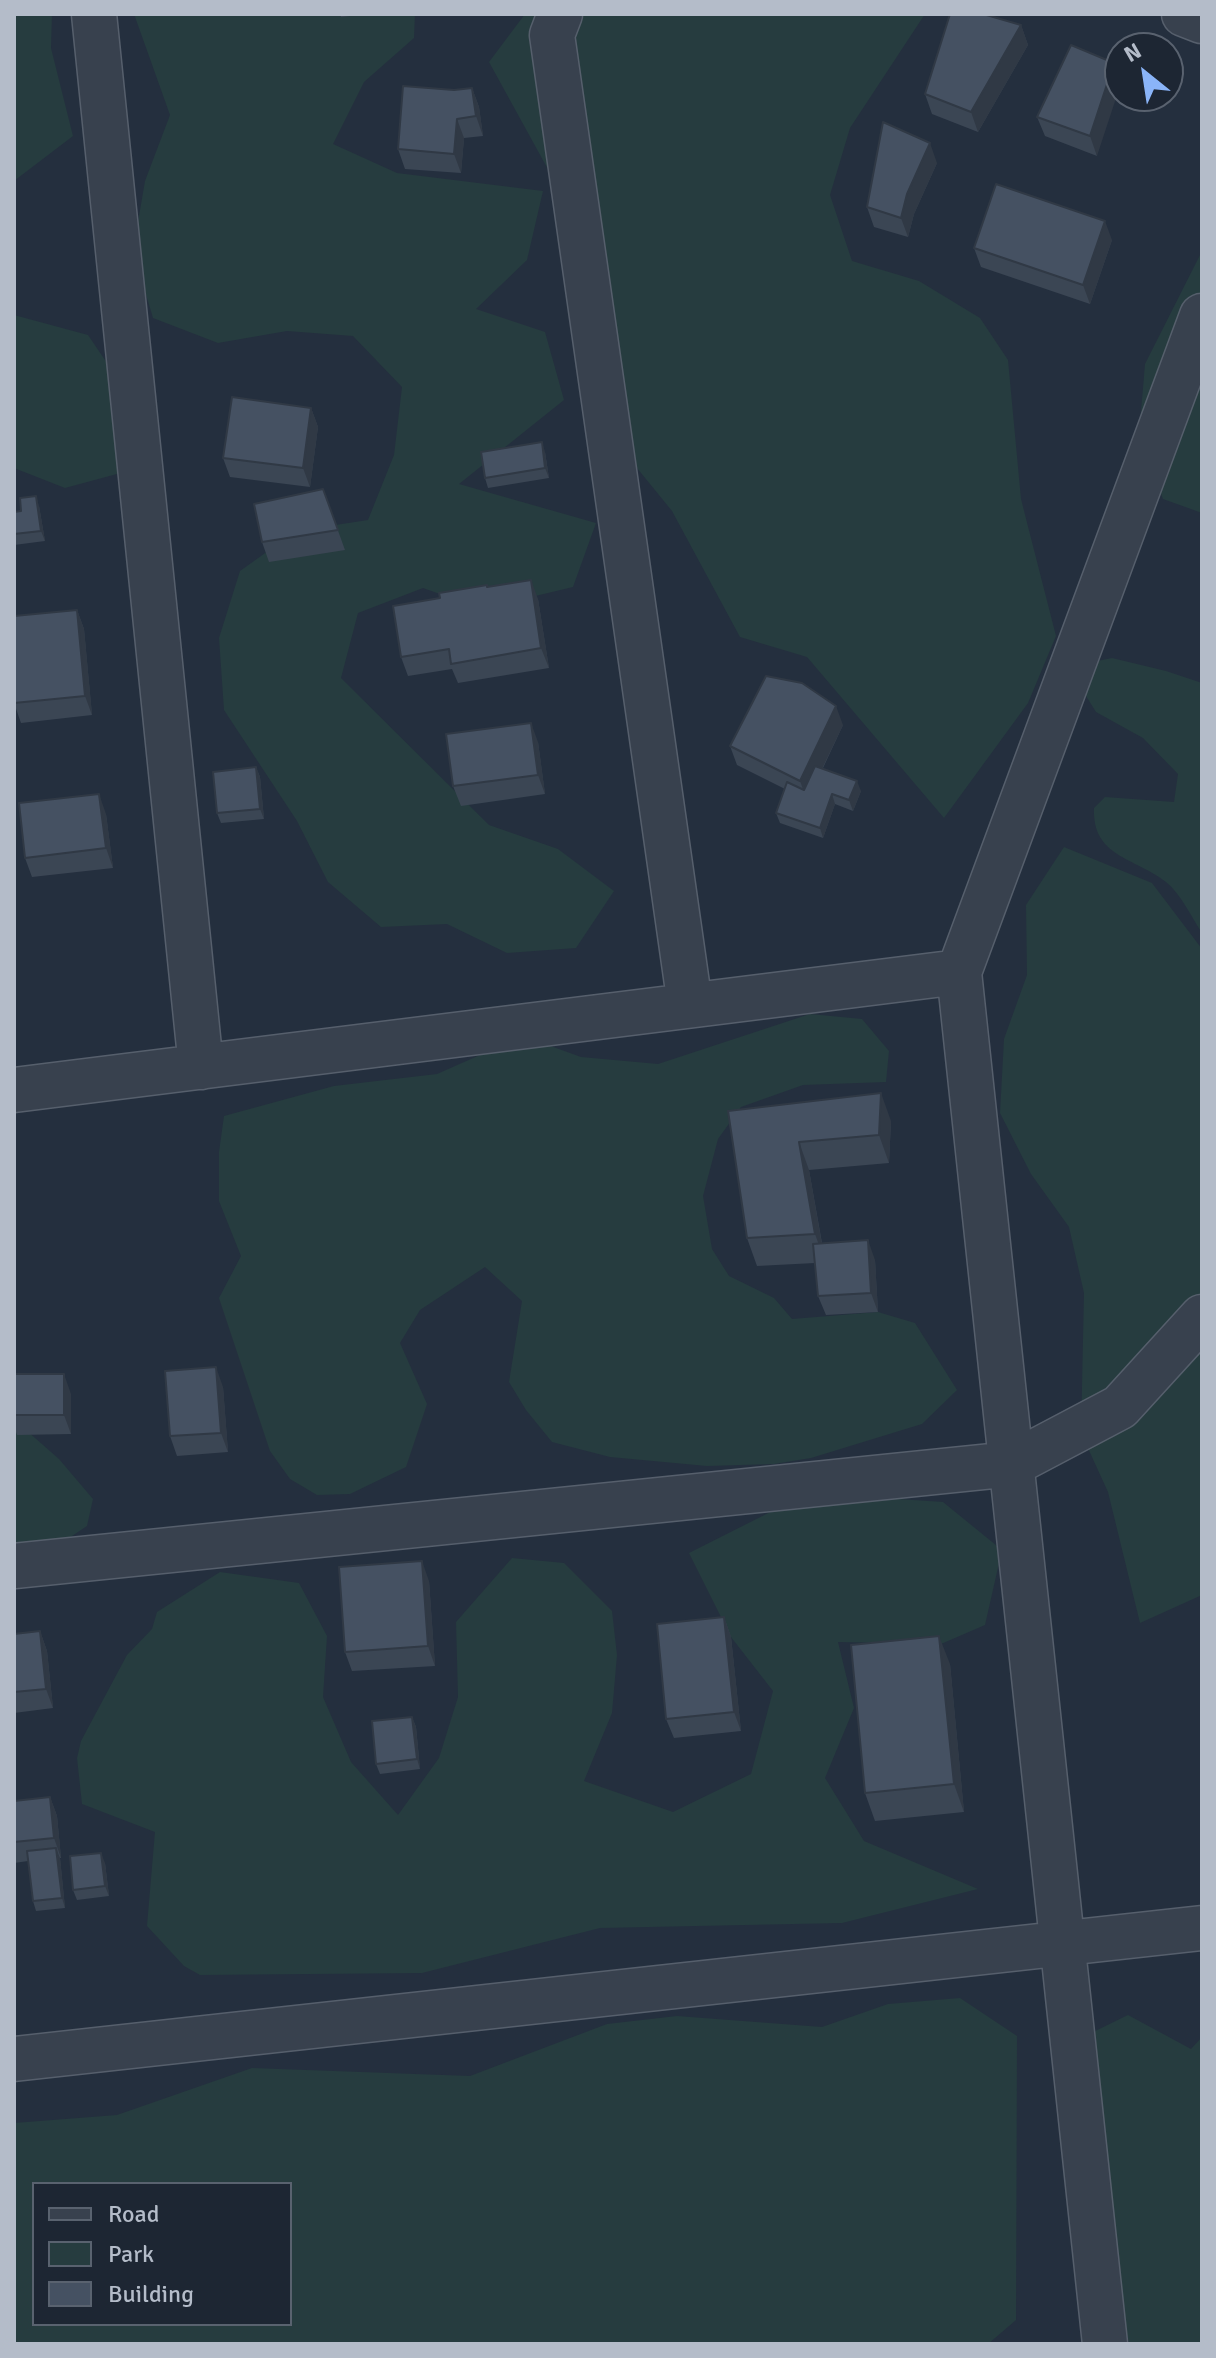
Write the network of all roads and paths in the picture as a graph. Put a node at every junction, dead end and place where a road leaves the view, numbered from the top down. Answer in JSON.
{"nodes":[{"id":1,"x":94,"y":14,"type":"edge"},
{"id":2,"x":560,"y":14,"type":"edge"},
{"id":3,"x":1184,"y":14,"type":"edge"},
{"id":4,"x":1202,"y":21,"type":"edge"},
{"id":5,"x":1202,"y":316,"type":"edge"},
{"id":6,"x":959,"y":972,"type":"junction"},
{"id":7,"x":690,"y":1005,"type":"junction"},
{"id":8,"x":201,"y":1067,"type":"junction"},
{"id":9,"x":14,"y":1090,"type":"edge"},
{"id":10,"x":1202,"y":1317,"type":"edge"},
{"id":11,"x":1012,"y":1464,"type":"junction"},
{"id":12,"x":14,"y":1566,"type":"edge"},
{"id":13,"x":1202,"y":1928,"type":"edge"},
{"id":14,"x":1063,"y":1944,"type":"junction"},
{"id":15,"x":14,"y":2059,"type":"edge"},
{"id":16,"x":1105,"y":2344,"type":"edge"}],
"edges":[{"from":1,"to":8,"type":"street"},
{"from":2,"to":7,"type":"street"},
{"from":3,"to":4,"type":"street"},
{"from":5,"to":6,"type":"street"},
{"from":6,"to":7,"type":"street"},
{"from":6,"to":11,"type":"street"},
{"from":7,"to":8,"type":"street"},
{"from":8,"to":9,"type":"street"},
{"from":10,"to":11,"type":"street"},
{"from":11,"to":12,"type":"street"},
{"from":11,"to":14,"type":"street"},
{"from":13,"to":14,"type":"street"},
{"from":14,"to":15,"type":"street"},
{"from":14,"to":16,"type":"street"}]}
